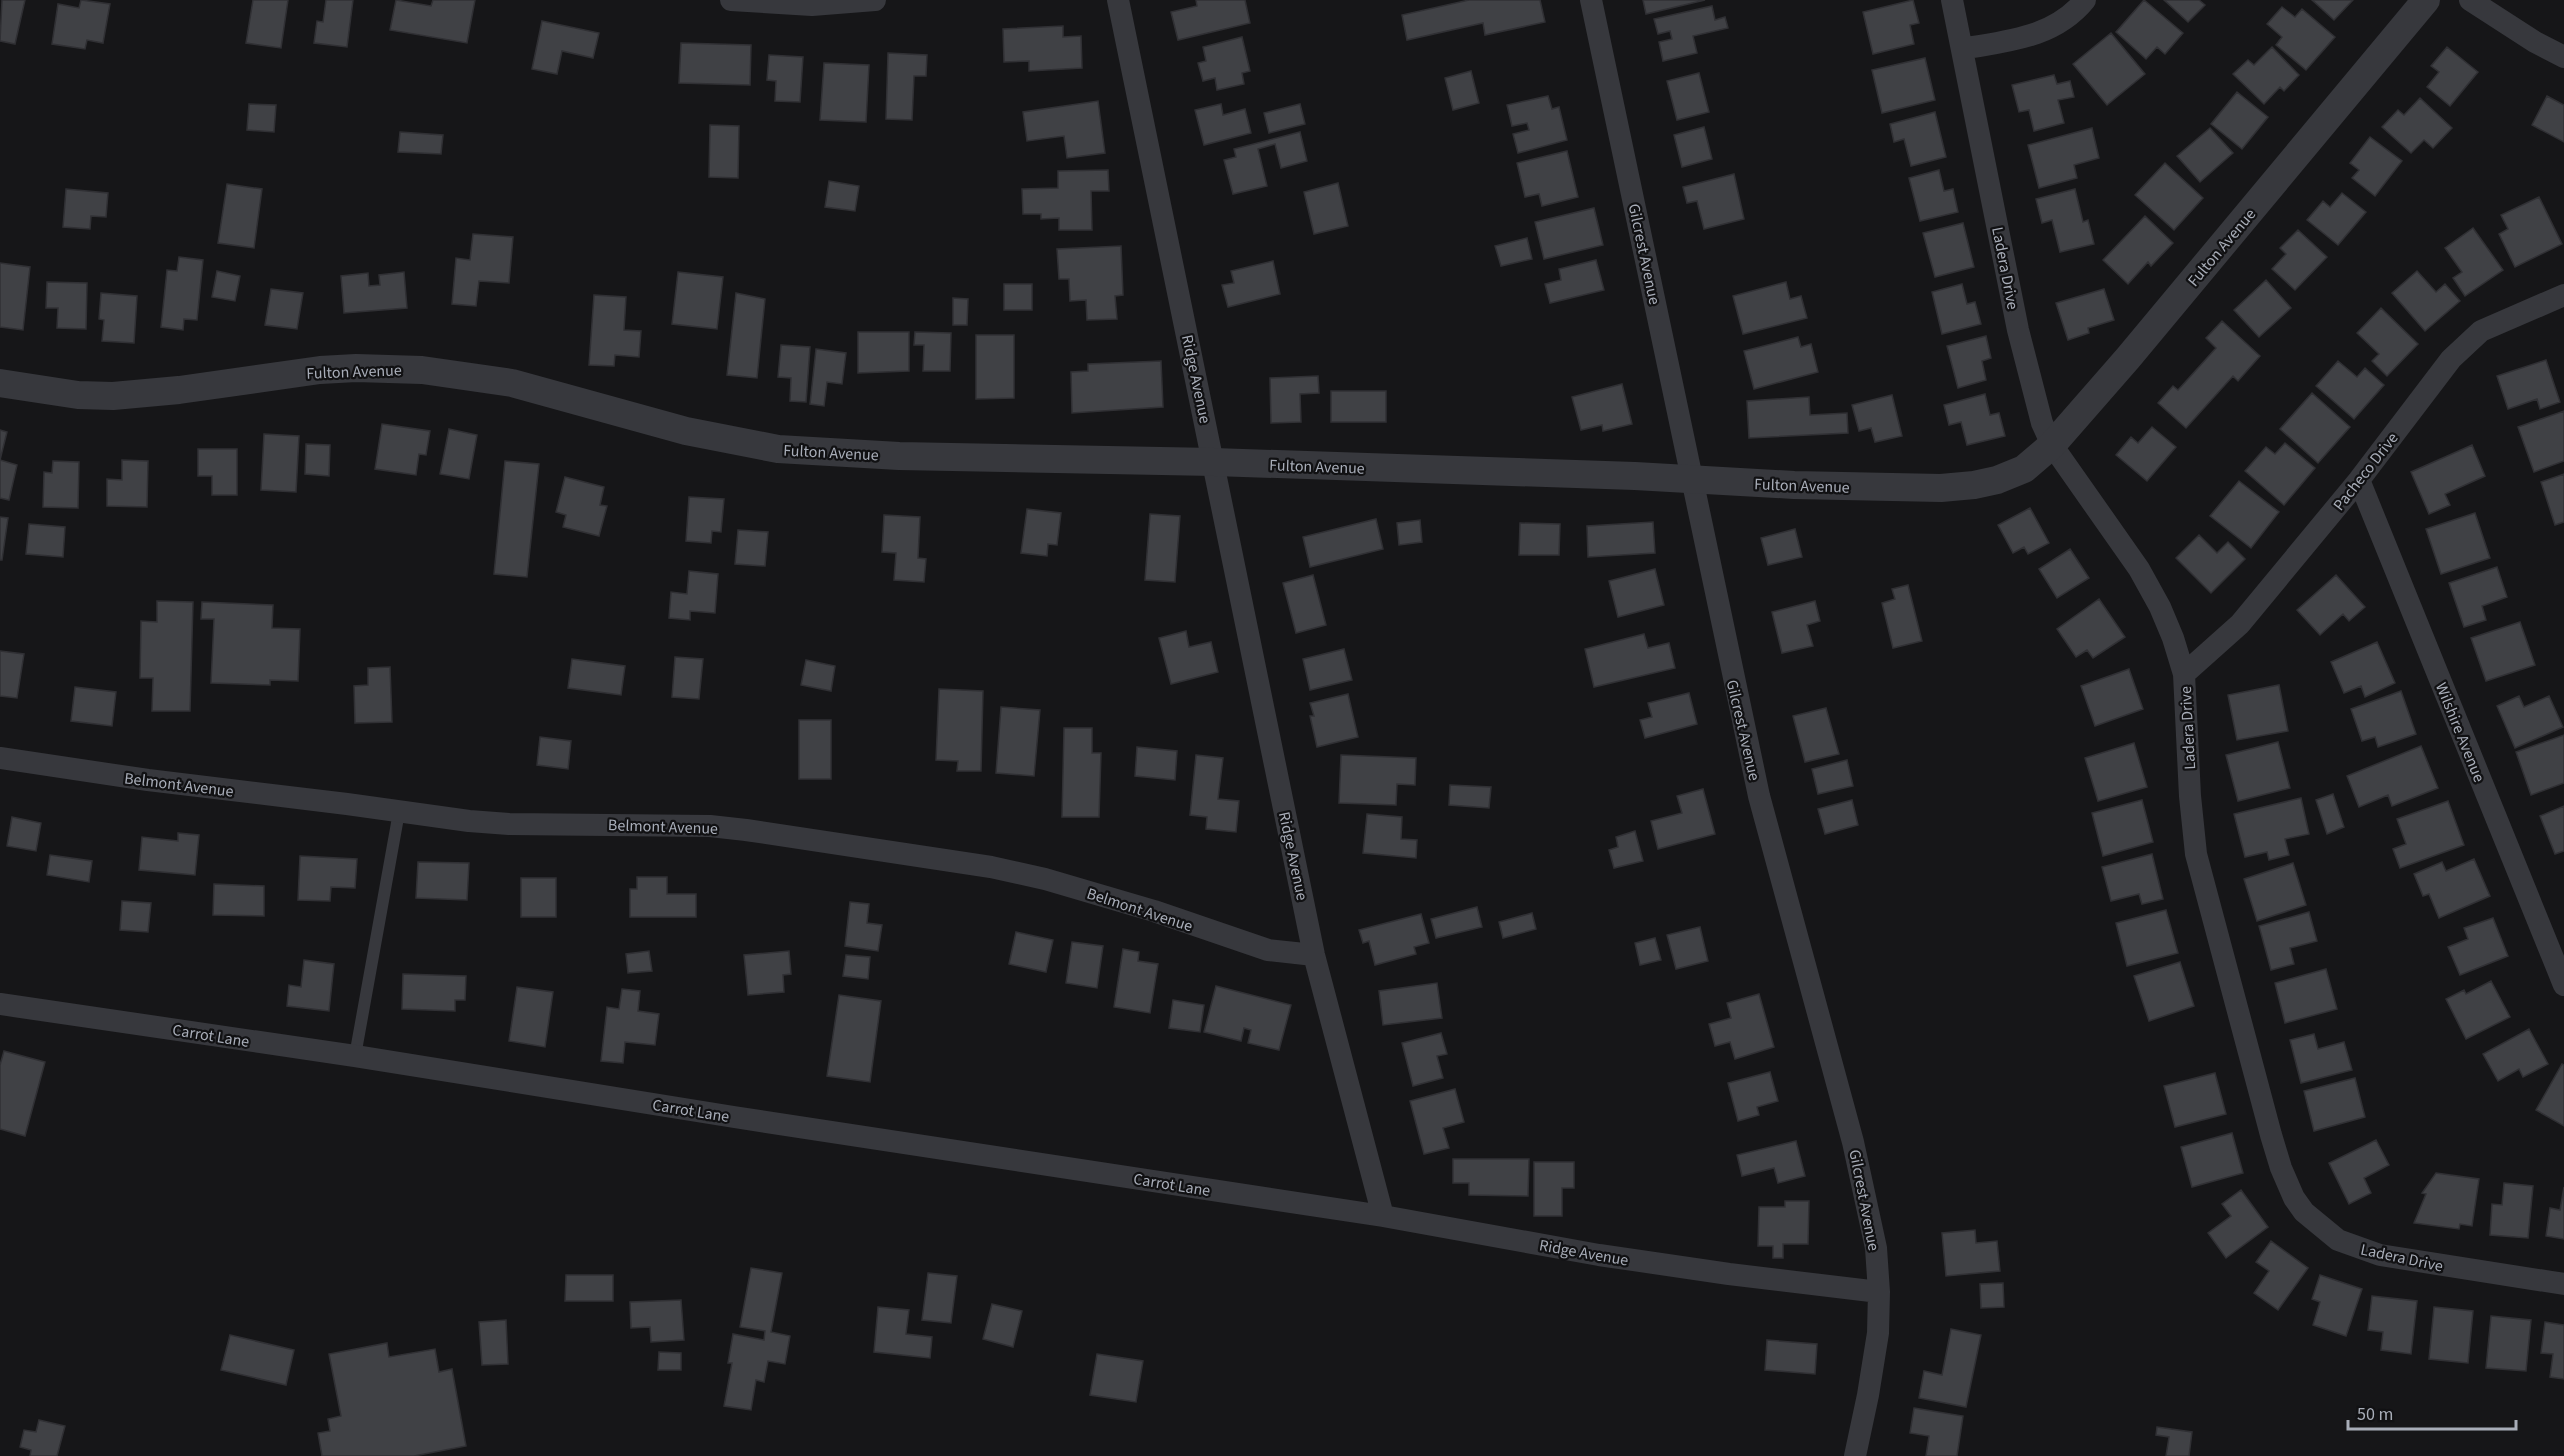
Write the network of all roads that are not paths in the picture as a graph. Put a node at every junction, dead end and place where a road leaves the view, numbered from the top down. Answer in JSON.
{"nodes":[{"id":1,"x":730,"y":0,"type":"edge"},
{"id":2,"x":875,"y":0,"type":"edge"},
{"id":3,"x":1118,"y":0,"type":"edge"},
{"id":4,"x":1591,"y":0,"type":"edge"},
{"id":5,"x":1952,"y":0,"type":"edge"},
{"id":6,"x":2085,"y":0,"type":"edge"},
{"id":7,"x":2426,"y":0,"type":"edge"},
{"id":8,"x":2470,"y":0,"type":"edge"},
{"id":9,"x":1962,"y":50,"type":"junction"},
{"id":10,"x":2564,"y":57,"type":"edge"},
{"id":11,"x":2564,"y":296,"type":"edge"},
{"id":12,"x":0,"y":383,"type":"edge"},
{"id":13,"x":2052,"y":445,"type":"junction"},
{"id":14,"x":1214,"y":462,"type":"junction"},
{"id":15,"x":1694,"y":480,"type":"junction"},
{"id":16,"x":2359,"y":480,"type":"junction"},
{"id":17,"x":2184,"y":674,"type":"junction"},
{"id":18,"x":0,"y":758,"type":"edge"},
{"id":19,"x":399,"y":812,"type":"junction"},
{"id":20,"x":1314,"y":955,"type":"junction"},
{"id":21,"x":2564,"y":985,"type":"edge"},
{"id":22,"x":0,"y":1004,"type":"edge"},
{"id":23,"x":355,"y":1056,"type":"junction"},
{"id":24,"x":1383,"y":1216,"type":"junction"},
{"id":25,"x":2564,"y":1284,"type":"edge"},
{"id":26,"x":1879,"y":1292,"type":"junction"},
{"id":27,"x":1855,"y":1456,"type":"edge"}],
"edges":[{"from":1,"to":2,"type":"street"},
{"from":3,"to":14,"type":"street","name":"Ridge Avenue"},
{"from":4,"to":15,"type":"street","name":"Gilcrest Avenue"},
{"from":5,"to":9,"type":"street","name":"Ladera Drive"},
{"from":6,"to":9,"type":"street"},
{"from":7,"to":13,"type":"street","name":"Fulton Avenue"},
{"from":8,"to":10,"type":"street"},
{"from":9,"to":13,"type":"street","name":"Ladera Drive"},
{"from":11,"to":16,"type":"street","name":"Pacheco Drive"},
{"from":12,"to":14,"type":"street","name":"Fulton Avenue"},
{"from":13,"to":15,"type":"street","name":"Fulton Avenue"},
{"from":13,"to":17,"type":"street","name":"Ladera Drive"},
{"from":14,"to":15,"type":"street","name":"Fulton Avenue"},
{"from":14,"to":20,"type":"street","name":"Ridge Avenue"},
{"from":15,"to":26,"type":"street","name":"Gilcrest Avenue"},
{"from":16,"to":17,"type":"street","name":"Pacheco Drive"},
{"from":16,"to":21,"type":"street","name":"Wilshire Avenue"},
{"from":17,"to":25,"type":"street","name":"Ladera Drive"},
{"from":18,"to":19,"type":"street","name":"Belmont Avenue"},
{"from":19,"to":20,"type":"street","name":"Belmont Avenue"},
{"from":19,"to":23,"type":"lane"},
{"from":20,"to":24,"type":"street","name":"Ridge Avenue"},
{"from":22,"to":23,"type":"street","name":"Carrot Lane"},
{"from":23,"to":24,"type":"street","name":"Carrot Lane"},
{"from":24,"to":26,"type":"street","name":"Ridge Avenue"},
{"from":26,"to":27,"type":"street","name":"Gilcrest Avenue"}]}
